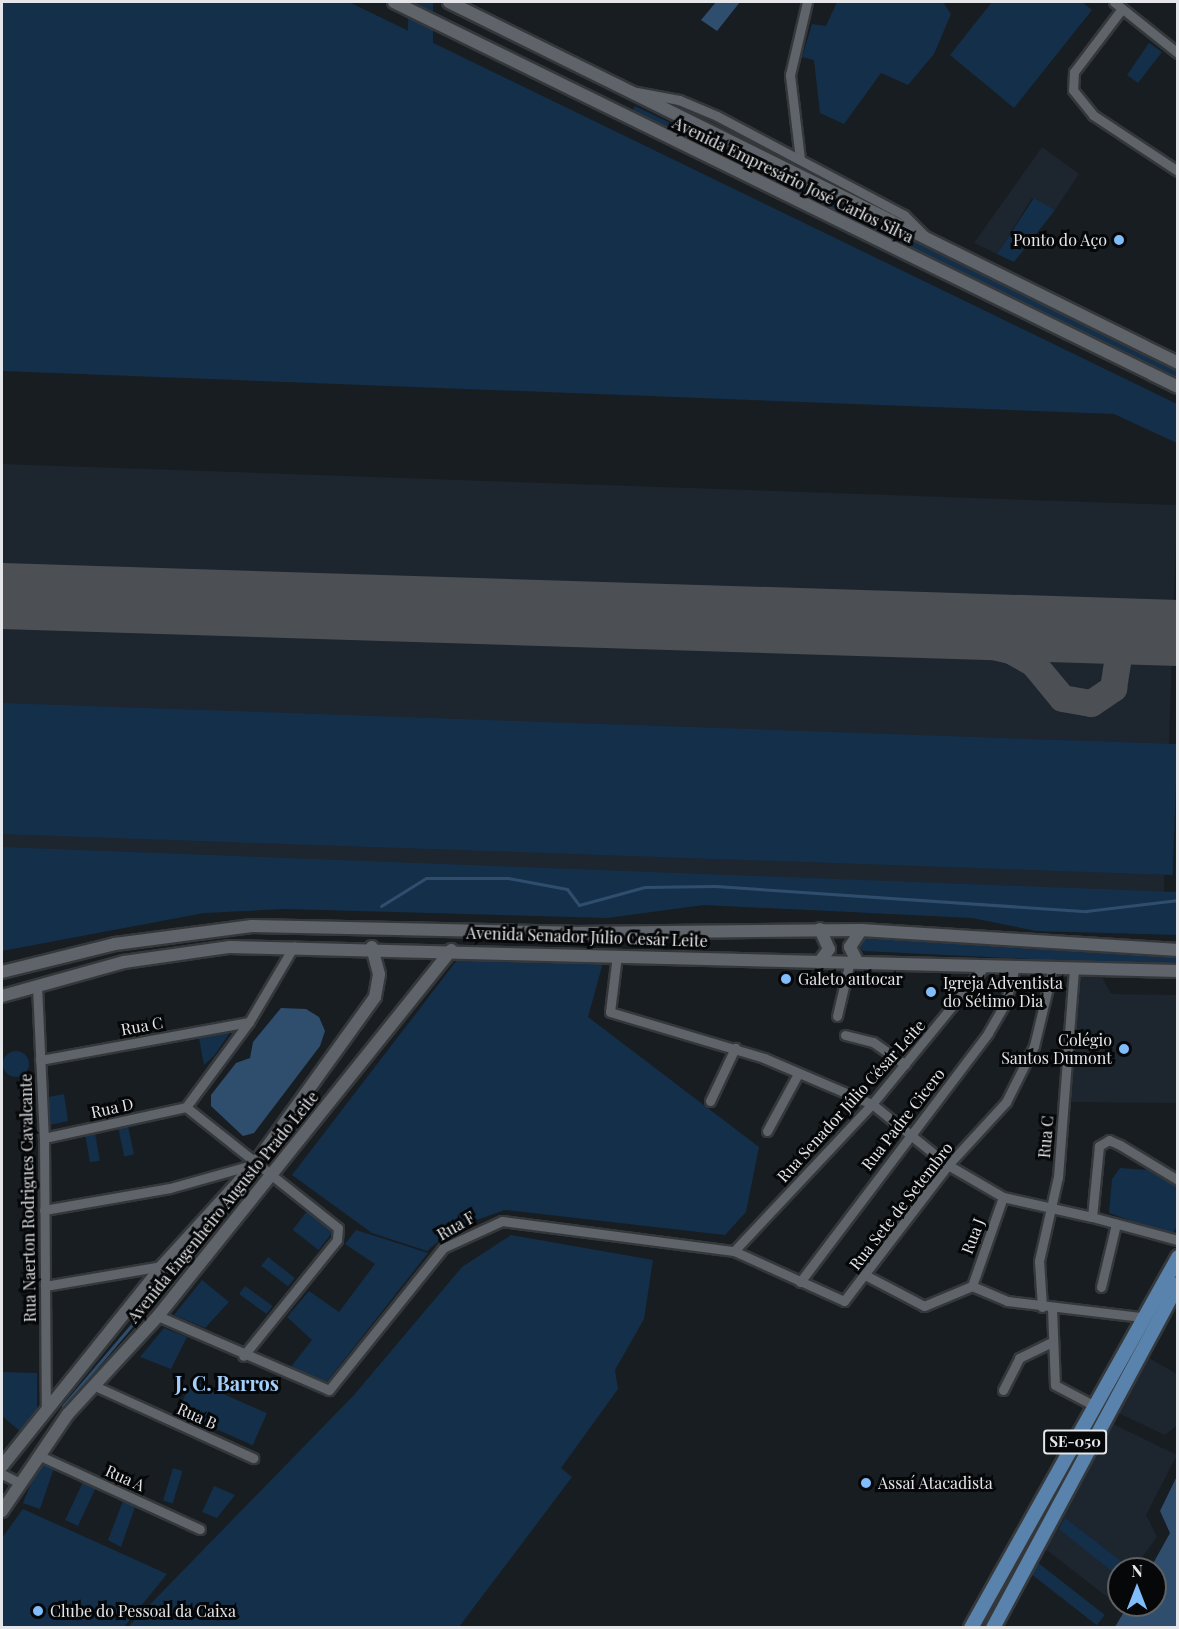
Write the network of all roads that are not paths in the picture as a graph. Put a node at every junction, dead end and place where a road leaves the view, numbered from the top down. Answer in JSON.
{"nodes":[{"id":1,"x":394,"y":2,"type":"edge"},
{"id":2,"x":449,"y":2,"type":"edge"},
{"id":3,"x":807,"y":2,"type":"edge"},
{"id":4,"x":1113,"y":2,"type":"edge"},
{"id":5,"x":1120,"y":10,"type":"junction"},
{"id":6,"x":1178,"y":53,"type":"edge"},
{"id":7,"x":631,"y":92,"type":"junction"},
{"id":8,"x":621,"y":113,"type":"junction"},
{"id":9,"x":746,"y":131,"type":"junction"},
{"id":10,"x":738,"y":145,"type":"junction"},
{"id":11,"x":800,"y":159,"type":"junction"},
{"id":12,"x":1178,"y":171,"type":"edge"},
{"id":13,"x":928,"y":239,"type":"junction"},
{"id":14,"x":1178,"y":363,"type":"edge"},
{"id":15,"x":1178,"y":387,"type":"edge"},
{"id":16,"x":820,"y":929,"type":"junction"},
{"id":17,"x":861,"y":930,"type":"junction"},
{"id":18,"x":294,"y":946,"type":"junction"},
{"id":19,"x":372,"y":947,"type":"junction"},
{"id":20,"x":451,"y":950,"type":"junction"},
{"id":21,"x":1178,"y":950,"type":"edge"},
{"id":22,"x":617,"y":955,"type":"junction"},
{"id":23,"x":821,"y":960,"type":"junction"},
{"id":24,"x":853,"y":961,"type":"junction"},
{"id":25,"x":985,"y":966,"type":"junction"},
{"id":26,"x":1015,"y":967,"type":"junction"},
{"id":27,"x":1053,"y":968,"type":"junction"},
{"id":28,"x":1074,"y":968,"type":"junction"},
{"id":29,"x":1178,"y":971,"type":"edge"},
{"id":30,"x":2,"y":972,"type":"edge"},
{"id":31,"x":37,"y":986,"type":"junction"},
{"id":32,"x":2,"y":996,"type":"edge"},
{"id":33,"x":837,"y":1016,"type":"dead end"},
{"id":34,"x":249,"y":1022,"type":"junction"},
{"id":35,"x":845,"y":1035,"type":"dead end"},
{"id":36,"x":735,"y":1048,"type":"junction"},
{"id":37,"x":40,"y":1060,"type":"junction"},
{"id":38,"x":905,"y":1064,"type":"junction"},
{"id":39,"x":798,"y":1074,"type":"junction"},
{"id":40,"x":710,"y":1101,"type":"dead end"},
{"id":41,"x":872,"y":1104,"type":"junction"},
{"id":42,"x":186,"y":1107,"type":"junction"},
{"id":43,"x":767,"y":1131,"type":"dead end"},
{"id":44,"x":908,"y":1134,"type":"junction"},
{"id":45,"x":44,"y":1138,"type":"junction"},
{"id":46,"x":255,"y":1164,"type":"junction"},
{"id":47,"x":948,"y":1164,"type":"junction"},
{"id":48,"x":271,"y":1176,"type":"junction"},
{"id":49,"x":1178,"y":1180,"type":"edge"},
{"id":50,"x":1003,"y":1197,"type":"junction"},
{"id":51,"x":44,"y":1210,"type":"junction"},
{"id":52,"x":1050,"y":1211,"type":"junction"},
{"id":53,"x":1092,"y":1217,"type":"junction"},
{"id":54,"x":1116,"y":1224,"type":"junction"},
{"id":55,"x":1178,"y":1240,"type":"edge"},
{"id":56,"x":734,"y":1251,"type":"junction"},
{"id":57,"x":1178,"y":1257,"type":"edge"},
{"id":58,"x":162,"y":1266,"type":"junction"},
{"id":59,"x":867,"y":1276,"type":"junction"},
{"id":60,"x":800,"y":1282,"type":"junction"},
{"id":61,"x":1178,"y":1284,"type":"edge"},
{"id":62,"x":45,"y":1286,"type":"junction"},
{"id":63,"x":972,"y":1286,"type":"junction"},
{"id":64,"x":1101,"y":1287,"type":"dead end"},
{"id":65,"x":844,"y":1301,"type":"joint"},
{"id":66,"x":1042,"y":1307,"type":"junction"},
{"id":67,"x":1053,"y":1308,"type":"junction"},
{"id":68,"x":158,"y":1316,"type":"junction"},
{"id":69,"x":1142,"y":1317,"type":"junction"},
{"id":70,"x":1050,"y":1343,"type":"junction"},
{"id":71,"x":243,"y":1356,"type":"junction"},
{"id":72,"x":95,"y":1386,"type":"junction"},
{"id":73,"x":1003,"y":1390,"type":"dead end"},
{"id":74,"x":1095,"y":1406,"type":"junction"},
{"id":75,"x":45,"y":1409,"type":"junction"},
{"id":76,"x":38,"y":1455,"type":"junction"},
{"id":77,"x":253,"y":1458,"type":"dead end"},
{"id":78,"x":3,"y":1461,"type":"edge"},
{"id":79,"x":2,"y":1474,"type":"edge"},
{"id":80,"x":20,"y":1483,"type":"junction"},
{"id":81,"x":2,"y":1511,"type":"edge"},
{"id":82,"x":200,"y":1528,"type":"dead end"},
{"id":83,"x":971,"y":1628,"type":"edge"},
{"id":84,"x":993,"y":1628,"type":"edge"}],
"edges":[{"from":1,"to":8,"type":"main road","name":"Avenida Empresário José Carlos Silva"},
{"from":2,"to":7,"type":"main road","name":"Avenida Empresário José Carlos Silva"},
{"from":3,"to":11,"type":"street"},
{"from":4,"to":5,"type":"street"},
{"from":5,"to":6,"type":"street"},
{"from":5,"to":12,"type":"street"},
{"from":7,"to":8,"type":"main road"},
{"from":7,"to":9,"type":"street"},
{"from":7,"to":10,"type":"main road","name":"Avenida Empresário José Carlos Silva"},
{"from":8,"to":15,"type":"main road","name":"Avenida Empresário José Carlos Silva"},
{"from":9,"to":10,"type":"street"},
{"from":9,"to":11,"type":"street"},
{"from":10,"to":13,"type":"main road","name":"Avenida Empresário José Carlos Silva"},
{"from":11,"to":13,"type":"street"},
{"from":13,"to":14,"type":"main road","name":"Avenida Empresário José Carlos Silva"},
{"from":16,"to":17,"type":"main road","name":"Avenida Senador Júlio Cesár Leite"},
{"from":16,"to":23,"type":"main road"},
{"from":16,"to":30,"type":"main road","name":"Avenida Senador Júlio Cesár Leite"},
{"from":17,"to":21,"type":"main road","name":"Avenida Senador Júlio Cesár Leite"},
{"from":17,"to":24,"type":"main road"},
{"from":18,"to":19,"type":"main road","name":"Avenida Senador Júlio Cesár Leite"},
{"from":18,"to":31,"type":"main road","name":"Avenida Senador Júlio Cesár Leite"},
{"from":18,"to":34,"type":"street"},
{"from":19,"to":20,"type":"main road","name":"Avenida Senador Júlio Cesár Leite"},
{"from":19,"to":46,"type":"main road","name":"Avenida Engenheiro Augusto Prado Leite"},
{"from":20,"to":22,"type":"main road","name":"Avenida Senador Júlio Cesár Leite"},
{"from":20,"to":48,"type":"main road","name":"Avenida Engenheiro Augusto Prado Leite"},
{"from":22,"to":23,"type":"main road","name":"Avenida Senador Júlio Cesár Leite"},
{"from":22,"to":36,"type":"street"},
{"from":23,"to":24,"type":"main road","name":"Avenida Senador Júlio Cesár Leite"},
{"from":24,"to":25,"type":"main road","name":"Avenida Senador Júlio Cesár Leite"},
{"from":24,"to":33,"type":"street"},
{"from":25,"to":26,"type":"main road","name":"Avenida Senador Júlio Cesár Leite"},
{"from":25,"to":38,"type":"street","name":"Rua Senador Júlio César Leite"},
{"from":26,"to":27,"type":"main road","name":"Avenida Senador Júlio Cesár Leite"},
{"from":26,"to":44,"type":"street","name":"Rua Padre Cicero"},
{"from":27,"to":28,"type":"main road","name":"Avenida Senador Júlio Cesár Leite"},
{"from":27,"to":47,"type":"street","name":"Rua Sete de Setembro"},
{"from":28,"to":29,"type":"main road","name":"Avenida Senador Júlio Cesár Leite"},
{"from":28,"to":52,"type":"street","name":"Rua C"},
{"from":31,"to":32,"type":"main road","name":"Avenida Senador Júlio Cesár Leite"},
{"from":31,"to":37,"type":"street","name":"Rua Naerton Rodrigues Cavalcante"},
{"from":34,"to":37,"type":"street","name":"Rua C"},
{"from":34,"to":42,"type":"street"},
{"from":35,"to":38,"type":"street"},
{"from":36,"to":39,"type":"street"},
{"from":36,"to":40,"type":"street"},
{"from":37,"to":45,"type":"street","name":"Rua Naerton Rodrigues Cavalcante"},
{"from":38,"to":41,"type":"street","name":"Rua Senador Júlio César Leite"},
{"from":39,"to":41,"type":"street"},
{"from":39,"to":43,"type":"street"},
{"from":41,"to":44,"type":"street"},
{"from":41,"to":56,"type":"street","name":"Rua Senador Júlio César Leite"},
{"from":42,"to":45,"type":"street","name":"Rua D"},
{"from":42,"to":46,"type":"street"},
{"from":44,"to":47,"type":"street"},
{"from":44,"to":60,"type":"street","name":"Rua Padre Cicero"},
{"from":45,"to":51,"type":"street","name":"Rua Naerton Rodrigues Cavalcante"},
{"from":46,"to":48,"type":"street"},
{"from":46,"to":51,"type":"street"},
{"from":46,"to":58,"type":"main road","name":"Avenida Engenheiro Augusto Prado Leite"},
{"from":47,"to":50,"type":"street"},
{"from":47,"to":59,"type":"street","name":"Rua Sete de Setembro"},
{"from":48,"to":68,"type":"main road","name":"Avenida Engenheiro Augusto Prado Leite"},
{"from":48,"to":71,"type":"street"},
{"from":49,"to":53,"type":"street"},
{"from":50,"to":52,"type":"street"},
{"from":50,"to":63,"type":"street","name":"Rua J"},
{"from":51,"to":62,"type":"street","name":"Rua Naerton Rodrigues Cavalcante"},
{"from":52,"to":53,"type":"street"},
{"from":52,"to":66,"type":"street","name":"Rua C"},
{"from":53,"to":54,"type":"street"},
{"from":54,"to":55,"type":"street"},
{"from":54,"to":64,"type":"street"},
{"from":56,"to":60,"type":"street","name":"Rua F"},
{"from":56,"to":71,"type":"street","name":"Rua F"},
{"from":57,"to":69,"type":"main road","number":"SE-050"},
{"from":58,"to":62,"type":"street"},
{"from":58,"to":75,"type":"main road","name":"Avenida Engenheiro Augusto Prado Leite"},
{"from":59,"to":63,"type":"street"},
{"from":59,"to":65,"type":"street","name":"Rua Sete de Setembro"},
{"from":60,"to":65,"type":"street","name":"Rua F"},
{"from":61,"to":84,"type":"main road","number":"SE-050"},
{"from":62,"to":75,"type":"street","name":"Rua Naerton Rodrigues Cavalcante"},
{"from":63,"to":66,"type":"street"},
{"from":66,"to":67,"type":"street"},
{"from":67,"to":69,"type":"street"},
{"from":67,"to":70,"type":"street"},
{"from":68,"to":71,"type":"street"},
{"from":68,"to":72,"type":"main road","name":"Avenida Engenheiro Augusto Prado Leite"},
{"from":69,"to":74,"type":"main road","number":"SE-050"},
{"from":70,"to":73,"type":"street"},
{"from":70,"to":74,"type":"street"},
{"from":72,"to":76,"type":"main road","name":"Avenida Engenheiro Augusto Prado Leite"},
{"from":72,"to":77,"type":"street","name":"Rua B"},
{"from":74,"to":83,"type":"main road","number":"SE-050"},
{"from":75,"to":78,"type":"main road","name":"Avenida Engenheiro Augusto Prado Leite"},
{"from":76,"to":80,"type":"main road","name":"Avenida Engenheiro Augusto Prado Leite"},
{"from":76,"to":82,"type":"street","name":"Rua A"},
{"from":79,"to":80,"type":"street"},
{"from":80,"to":81,"type":"main road","name":"Avenida Engenheiro Augusto Prado Leite"}]}
